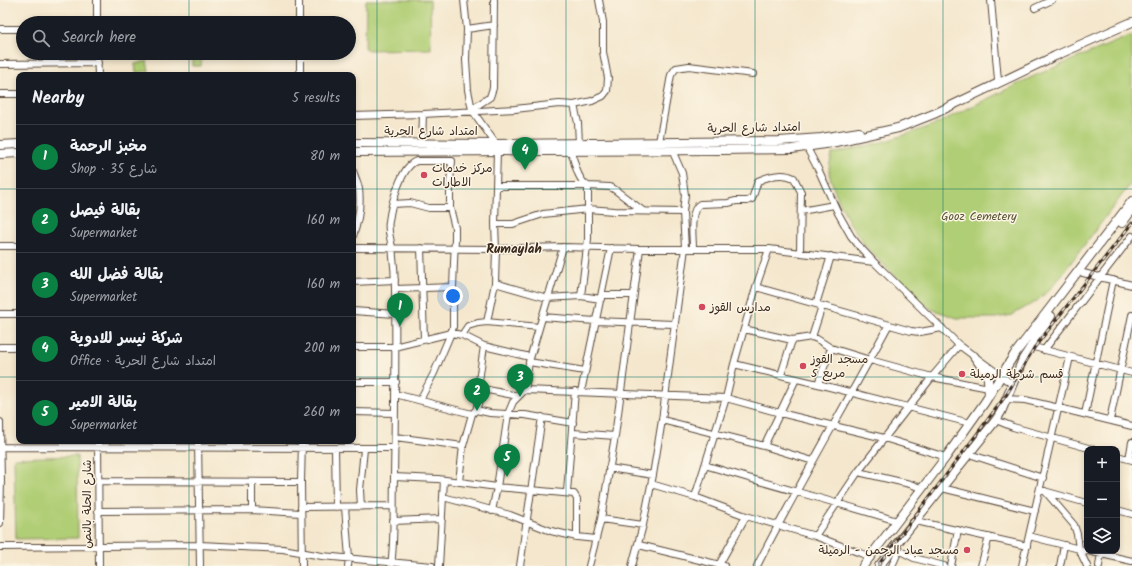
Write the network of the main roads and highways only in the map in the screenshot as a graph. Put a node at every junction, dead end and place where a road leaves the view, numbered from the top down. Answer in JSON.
{"nodes":[{"id":1,"x":1132,"y":18,"type":"edge"},
{"id":2,"x":1132,"y":22,"type":"edge"},
{"id":3,"x":356,"y":143,"type":"edge"},
{"id":4,"x":409,"y":143,"type":"junction"},
{"id":5,"x":16,"y":144,"type":"edge"},
{"id":6,"x":0,"y":145,"type":"edge"},
{"id":7,"x":497,"y":147,"type":"junction"},
{"id":8,"x":409,"y":151,"type":"junction"},
{"id":9,"x":356,"y":152,"type":"edge"},
{"id":10,"x":16,"y":153,"type":"edge"},
{"id":11,"x":0,"y":154,"type":"edge"},
{"id":12,"x":1132,"y":201,"type":"edge"},
{"id":13,"x":1132,"y":210,"type":"edge"},
{"id":14,"x":974,"y":356,"type":"road end"},
{"id":15,"x":989,"y":392,"type":"junction"},
{"id":16,"x":864,"y":566,"type":"edge"},
{"id":17,"x":879,"y":566,"type":"edge"}],
"edges":[{"from":1,"to":7,"type":"main road","name":"امتداد شارع الحرية"},
{"from":2,"to":7,"type":"main road","name":"امتداد شارع الحرية"},
{"from":3,"to":4,"type":"main road","name":"امتداد شارع الحرية"},
{"from":4,"to":7,"type":"main road","name":"امتداد شارع الحرية"},
{"from":4,"to":8,"type":"main road"},
{"from":5,"to":6,"type":"main road"},
{"from":7,"to":8,"type":"main road","name":"امتداد شارع الحرية"},
{"from":8,"to":9,"type":"main road","name":"امتداد شارع الحرية"},
{"from":10,"to":11,"type":"main road"},
{"from":12,"to":15,"type":"main road"},
{"from":13,"to":17,"type":"main road"},
{"from":14,"to":15,"type":"main road"},
{"from":15,"to":16,"type":"main road"}]}
